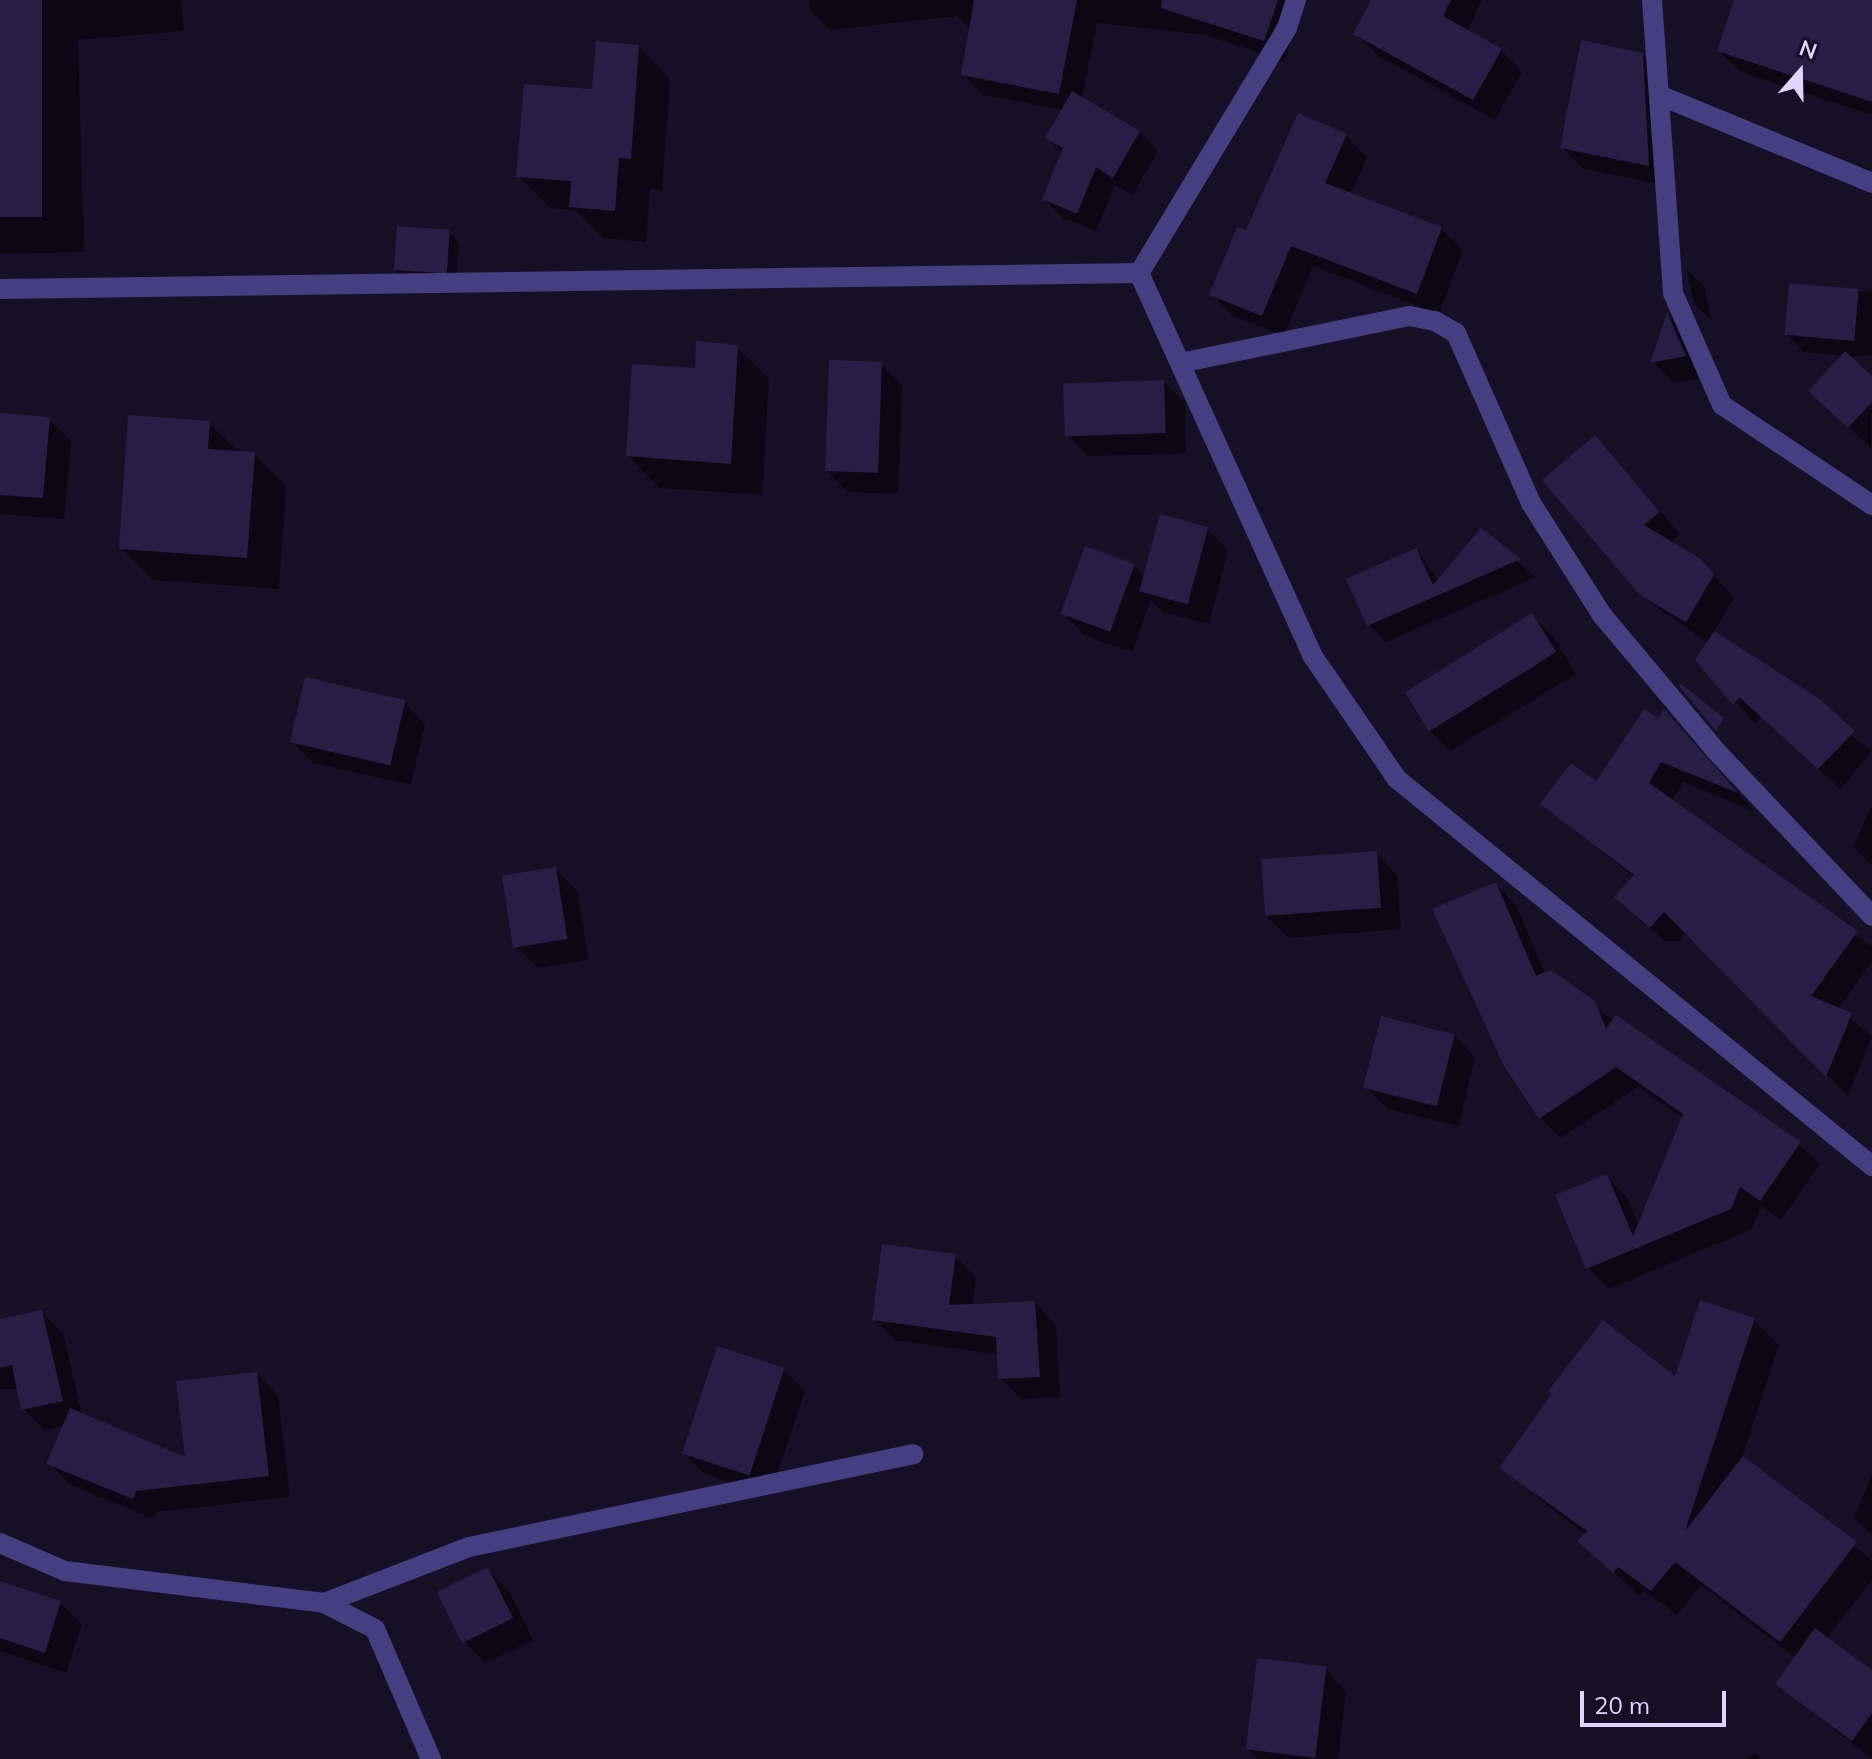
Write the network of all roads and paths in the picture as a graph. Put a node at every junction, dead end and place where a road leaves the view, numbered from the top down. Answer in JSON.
{"nodes":[{"id":1,"x":1296,"y":0,"type":"edge"},
{"id":2,"x":1652,"y":0,"type":"edge"},
{"id":3,"x":1659,"y":95,"type":"junction"},
{"id":4,"x":1872,"y":183,"type":"edge"},
{"id":5,"x":1139,"y":273,"type":"junction"},
{"id":6,"x":0,"y":289,"type":"edge"},
{"id":7,"x":1180,"y":363,"type":"junction"},
{"id":8,"x":1872,"y":505,"type":"edge"},
{"id":9,"x":1872,"y":916,"type":"edge"},
{"id":10,"x":1872,"y":1166,"type":"edge"},
{"id":11,"x":913,"y":1454,"type":"dead end"},
{"id":12,"x":0,"y":1543,"type":"edge"},
{"id":13,"x":324,"y":1603,"type":"junction"},
{"id":14,"x":431,"y":1759,"type":"edge"}],
"edges":[{"from":1,"to":5,"type":"street"},
{"from":2,"to":3,"type":"street"},
{"from":3,"to":4,"type":"street"},
{"from":3,"to":8,"type":"street"},
{"from":5,"to":6,"type":"street"},
{"from":5,"to":7,"type":"street"},
{"from":7,"to":9,"type":"street"},
{"from":7,"to":10,"type":"street"},
{"from":11,"to":13,"type":"street"},
{"from":12,"to":13,"type":"street"},
{"from":13,"to":14,"type":"street"}]}
